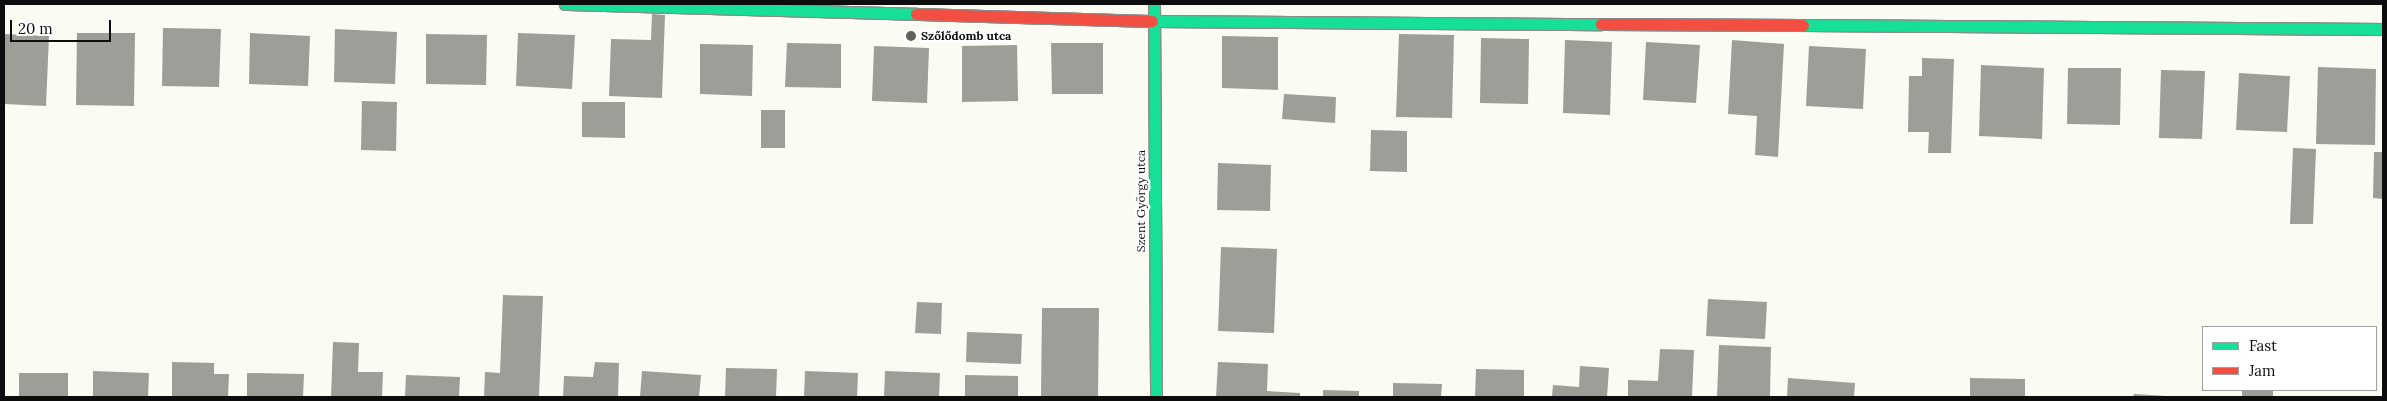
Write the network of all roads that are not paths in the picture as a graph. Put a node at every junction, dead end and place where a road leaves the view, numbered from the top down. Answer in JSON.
{"nodes":[{"id":1,"x":565,"y":4,"type":"edge"},
{"id":2,"x":1154,"y":4,"type":"edge"},
{"id":3,"x":1155,"y":21,"type":"junction"},
{"id":4,"x":2383,"y":29,"type":"edge"},
{"id":5,"x":1156,"y":397,"type":"edge"}],
"edges":[{"from":1,"to":3,"type":"street"},
{"from":2,"to":3,"type":"street","name":"Szent György utca"},
{"from":3,"to":4,"type":"street"},
{"from":3,"to":5,"type":"street","name":"Szent György utca"}]}
